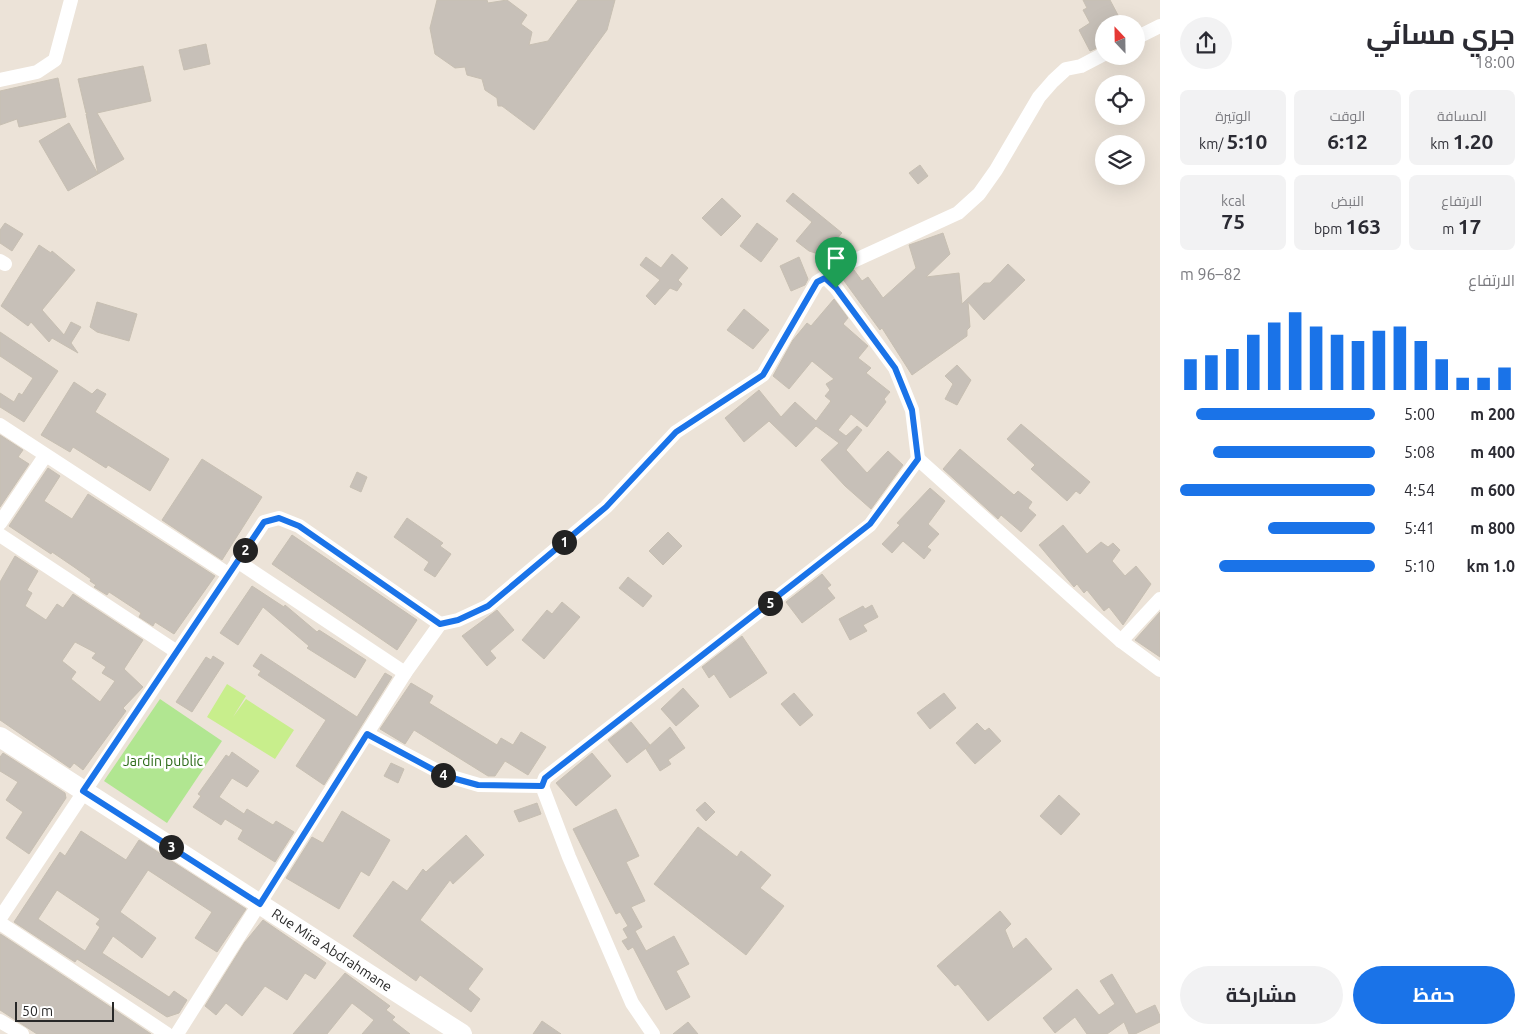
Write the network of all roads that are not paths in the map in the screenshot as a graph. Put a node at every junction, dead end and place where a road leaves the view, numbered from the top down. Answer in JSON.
{"nodes":[{"id":1,"x":71,"y":0,"type":"edge"},
{"id":2,"x":1160,"y":26,"type":"edge"},
{"id":3,"x":1145,"y":34,"type":"edge"},
{"id":4,"x":1095,"y":58,"type":"edge"},
{"id":5,"x":0,"y":80,"type":"edge"},
{"id":6,"x":825,"y":278,"type":"junction"},
{"id":7,"x":0,"y":425,"type":"edge"},
{"id":8,"x":45,"y":456,"type":"junction"},
{"id":9,"x":918,"y":459,"type":"junction"},
{"id":10,"x":0,"y":523,"type":"edge"},
{"id":11,"x":0,"y":535,"type":"edge"},
{"id":12,"x":237,"y":562,"type":"junction"},
{"id":13,"x":228,"y":574,"type":"junction"},
{"id":14,"x":1160,"y":599,"type":"edge"},
{"id":15,"x":440,"y":624,"type":"junction"},
{"id":16,"x":1121,"y":641,"type":"junction"},
{"id":17,"x":177,"y":652,"type":"junction"},
{"id":18,"x":1160,"y":670,"type":"edge"},
{"id":19,"x":405,"y":673,"type":"junction"},
{"id":20,"x":367,"y":734,"type":"junction"},
{"id":21,"x":0,"y":738,"type":"edge"},
{"id":22,"x":542,"y":786,"type":"junction"},
{"id":23,"x":83,"y":791,"type":"junction"},
{"id":24,"x":260,"y":904,"type":"junction"},
{"id":25,"x":0,"y":918,"type":"edge"},
{"id":26,"x":0,"y":923,"type":"edge"},
{"id":27,"x":0,"y":1020,"type":"edge"},
{"id":28,"x":22,"y":1034,"type":"edge"},
{"id":29,"x":167,"y":1034,"type":"edge"},
{"id":30,"x":177,"y":1034,"type":"edge"},
{"id":31,"x":462,"y":1034,"type":"edge"},
{"id":32,"x":653,"y":1034,"type":"edge"}],
"edges":[{"from":1,"to":5,"type":"street"},
{"from":2,"to":3,"type":"street"},
{"from":4,"to":6,"type":"street"},
{"from":6,"to":9,"type":"street"},
{"from":6,"to":15,"type":"street"},
{"from":7,"to":8,"type":"street"},
{"from":8,"to":10,"type":"street"},
{"from":8,"to":13,"type":"street"},
{"from":9,"to":16,"type":"street"},
{"from":9,"to":22,"type":"street"},
{"from":11,"to":17,"type":"street"},
{"from":12,"to":13,"type":"street"},
{"from":12,"to":15,"type":"street"},
{"from":12,"to":19,"type":"street"},
{"from":13,"to":17,"type":"street"},
{"from":14,"to":16,"type":"street"},
{"from":15,"to":19,"type":"street"},
{"from":16,"to":18,"type":"street"},
{"from":17,"to":23,"type":"street"},
{"from":19,"to":20,"type":"street"},
{"from":20,"to":22,"type":"street"},
{"from":20,"to":24,"type":"street"},
{"from":21,"to":23,"type":"main road","name":"Rue Mira Abdrahmane"},
{"from":22,"to":32,"type":"street"},
{"from":23,"to":24,"type":"main road","name":"Rue Mira Abdrahmane"},
{"from":23,"to":25,"type":"street"},
{"from":24,"to":30,"type":"street"},
{"from":24,"to":31,"type":"main road","name":"Rue Mira Abdrahmane"},
{"from":26,"to":29,"type":"street"},
{"from":27,"to":28,"type":"street"}]}
